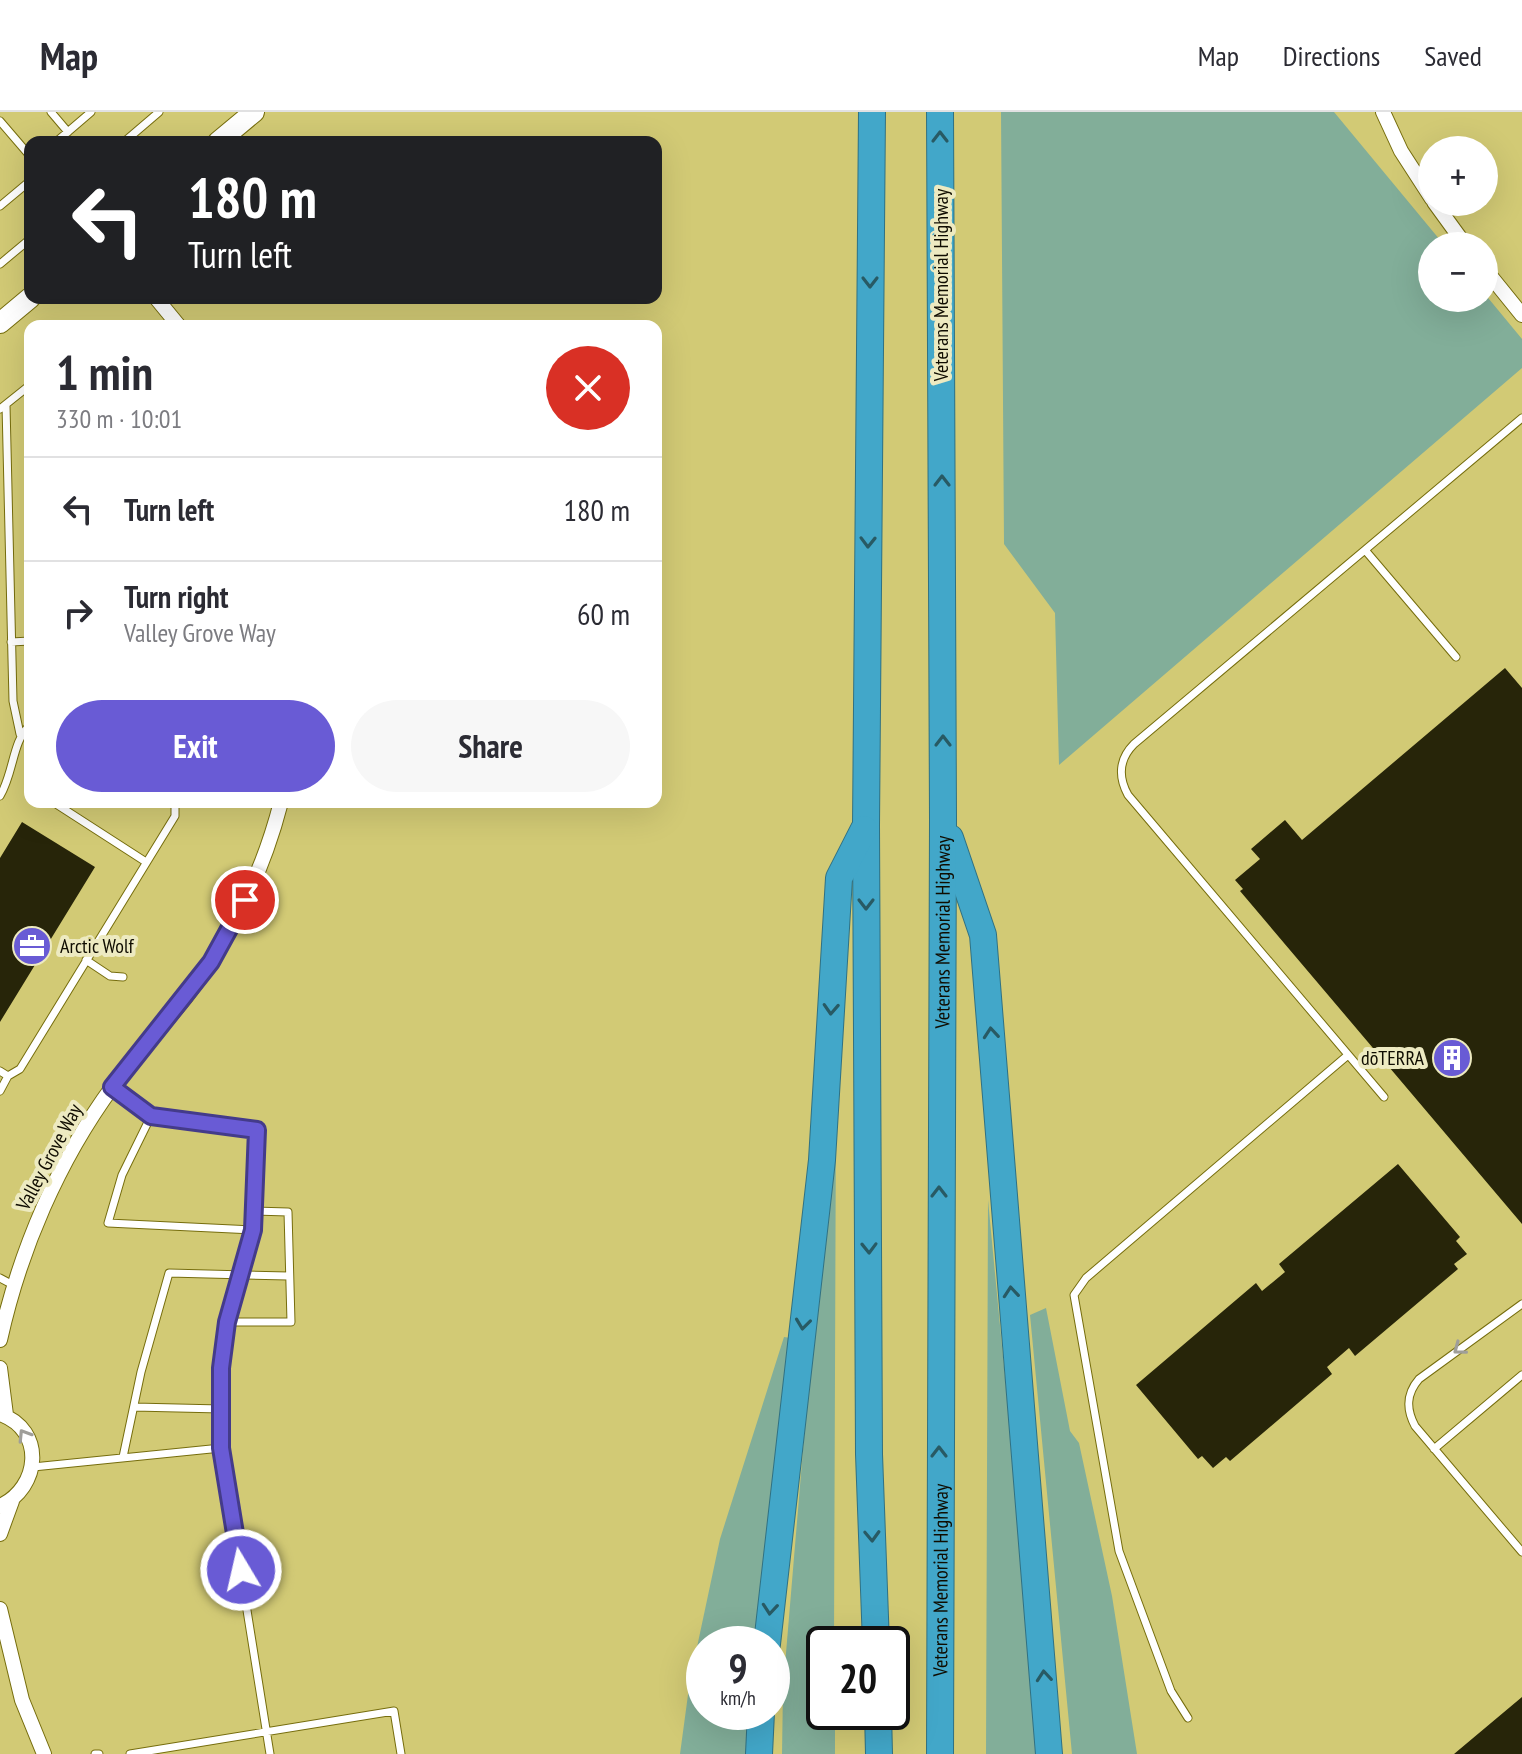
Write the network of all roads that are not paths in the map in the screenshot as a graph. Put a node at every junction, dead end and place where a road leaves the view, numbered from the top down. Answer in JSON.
{"nodes":[{"id":1,"x":51,"y":112,"type":"edge"},
{"id":2,"x":91,"y":112,"type":"edge"},
{"id":3,"x":159,"y":112,"type":"edge"},
{"id":4,"x":254,"y":112,"type":"edge"},
{"id":5,"x":872,"y":112,"type":"edge"},
{"id":6,"x":940,"y":112,"type":"edge"},
{"id":7,"x":1383,"y":112,"type":"edge"},
{"id":8,"x":0,"y":121,"type":"edge"},
{"id":9,"x":68,"y":132,"type":"junction"},
{"id":10,"x":63,"y":136,"type":"edge"},
{"id":11,"x":131,"y":136,"type":"edge"},
{"id":12,"x":225,"y":136,"type":"edge"},
{"id":13,"x":24,"y":149,"type":"edge"},
{"id":14,"x":1418,"y":177,"type":"edge"},
{"id":15,"x":24,"y":186,"type":"edge"},
{"id":16,"x":0,"y":206,"type":"edge"},
{"id":17,"x":24,"y":244,"type":"edge"},
{"id":18,"x":0,"y":264,"type":"edge"},
{"id":19,"x":1498,"y":285,"type":"edge"},
{"id":20,"x":24,"y":303,"type":"edge"},
{"id":21,"x":161,"y":304,"type":"edge"},
{"id":22,"x":1522,"y":315,"type":"edge"},
{"id":23,"x":174,"y":320,"type":"edge"},
{"id":24,"x":0,"y":323,"type":"edge"},
{"id":25,"x":24,"y":390,"type":"edge"},
{"id":26,"x":3,"y":407,"type":"edge"},
{"id":27,"x":1522,"y":418,"type":"edge"},
{"id":28,"x":1365,"y":550,"type":"junction"},
{"id":29,"x":24,"y":641,"type":"edge"},
{"id":30,"x":11,"y":642,"type":"junction"},
{"id":31,"x":1456,"y":657,"type":"dead end"},
{"id":32,"x":13,"y":701,"type":"junction"},
{"id":33,"x":0,"y":702,"type":"edge"},
{"id":34,"x":24,"y":730,"type":"edge"},
{"id":35,"x":20,"y":734,"type":"junction"},
{"id":36,"x":0,"y":796,"type":"edge"},
{"id":37,"x":62,"y":808,"type":"edge"},
{"id":38,"x":175,"y":808,"type":"edge"},
{"id":39,"x":279,"y":808,"type":"edge"},
{"id":40,"x":943,"y":819,"type":"junction"},
{"id":41,"x":866,"y":826,"type":"junction"},
{"id":42,"x":146,"y":862,"type":"junction"},
{"id":43,"x":86,"y":960,"type":"junction"},
{"id":44,"x":123,"y":977,"type":"dead end"},
{"id":45,"x":1348,"y":1055,"type":"junction"},
{"id":46,"x":0,"y":1071,"type":"edge"},
{"id":47,"x":8,"y":1076,"type":"junction"},
{"id":48,"x":112,"y":1087,"type":"junction"},
{"id":49,"x":0,"y":1091,"type":"edge"},
{"id":50,"x":1384,"y":1097,"type":"dead end"},
{"id":51,"x":151,"y":1116,"type":"junction"},
{"id":52,"x":254,"y":1211,"type":"junction"},
{"id":53,"x":253,"y":1230,"type":"junction"},
{"id":54,"x":241,"y":1273,"type":"junction"},
{"id":55,"x":288,"y":1276,"type":"junction"},
{"id":56,"x":0,"y":1278,"type":"edge"},
{"id":57,"x":15,"y":1286,"type":"junction"},
{"id":58,"x":1522,"y":1304,"type":"edge"},
{"id":59,"x":227,"y":1322,"type":"junction"},
{"id":60,"x":0,"y":1340,"type":"edge"},
{"id":61,"x":0,"y":1368,"type":"edge"},
{"id":62,"x":1522,"y":1375,"type":"edge"},
{"id":63,"x":134,"y":1407,"type":"junction"},
{"id":64,"x":221,"y":1409,"type":"junction"},
{"id":65,"x":3,"y":1410,"type":"edge"},
{"id":66,"x":221,"y":1448,"type":"junction"},
{"id":67,"x":1434,"y":1449,"type":"junction"},
{"id":68,"x":123,"y":1457,"type":"junction"},
{"id":69,"x":33,"y":1467,"type":"junction"},
{"id":70,"x":6,"y":1504,"type":"edge"},
{"id":71,"x":0,"y":1534,"type":"edge"},
{"id":72,"x":1522,"y":1552,"type":"edge"},
{"id":73,"x":0,"y":1609,"type":"edge"},
{"id":74,"x":769,"y":1626,"type":"edge"},
{"id":75,"x":875,"y":1626,"type":"edge"},
{"id":76,"x":1188,"y":1718,"type":"dead end"},
{"id":77,"x":760,"y":1730,"type":"edge"},
{"id":78,"x":878,"y":1730,"type":"edge"},
{"id":79,"x":266,"y":1732,"type":"junction"},
{"id":80,"x":44,"y":1754,"type":"edge"},
{"id":81,"x":130,"y":1754,"type":"edge"},
{"id":82,"x":270,"y":1754,"type":"edge"},
{"id":83,"x":401,"y":1754,"type":"edge"},
{"id":84,"x":759,"y":1754,"type":"edge"},
{"id":85,"x":879,"y":1754,"type":"edge"},
{"id":86,"x":940,"y":1754,"type":"edge"},
{"id":87,"x":1049,"y":1754,"type":"edge"}],
"edges":[{"from":1,"to":9,"type":"lane"},
{"from":2,"to":9,"type":"lane"},
{"from":3,"to":11,"type":"lane"},
{"from":4,"to":12,"type":"street"},
{"from":5,"to":41,"type":"highway","one_way":true},
{"from":40,"to":6,"type":"highway","name":"Veterans Memorial Highway","one_way":true},
{"from":7,"to":14,"type":"street"},
{"from":8,"to":13,"type":"lane"},
{"from":9,"to":10,"type":"lane"},
{"from":15,"to":16,"type":"lane"},
{"from":17,"to":18,"type":"lane"},
{"from":19,"to":22,"type":"street"},
{"from":20,"to":24,"type":"street"},
{"from":21,"to":23,"type":"street"},
{"from":25,"to":26,"type":"lane"},
{"from":26,"to":30,"type":"lane"},
{"from":27,"to":28,"type":"lane"},
{"from":28,"to":31,"type":"lane"},
{"from":28,"to":45,"type":"lane"},
{"from":29,"to":30,"type":"lane"},
{"from":30,"to":32,"type":"lane"},
{"from":32,"to":33,"type":"lane"},
{"from":32,"to":35,"type":"lane"},
{"from":34,"to":35,"type":"lane"},
{"from":35,"to":36,"type":"lane"},
{"from":37,"to":42,"type":"lane"},
{"from":38,"to":42,"type":"lane"},
{"from":39,"to":48,"type":"street","name":"Valley Grove Way"},
{"from":86,"to":40,"type":"highway","name":"Veterans Memorial Highway","one_way":true},
{"from":87,"to":40,"type":"highway","one_way":true},
{"from":41,"to":74,"type":"highway","one_way":true},
{"from":41,"to":75,"type":"highway","one_way":true},
{"from":42,"to":43,"type":"lane"},
{"from":43,"to":44,"type":"lane"},
{"from":43,"to":47,"type":"lane"},
{"from":45,"to":50,"type":"lane"},
{"from":45,"to":76,"type":"lane"},
{"from":46,"to":47,"type":"lane"},
{"from":47,"to":49,"type":"lane"},
{"from":48,"to":51,"type":"lane"},
{"from":48,"to":57,"type":"street","name":"Valley Grove Way"},
{"from":51,"to":52,"type":"lane"},
{"from":51,"to":53,"type":"lane"},
{"from":52,"to":53,"type":"lane"},
{"from":52,"to":55,"type":"lane"},
{"from":53,"to":54,"type":"lane"},
{"from":54,"to":55,"type":"lane"},
{"from":54,"to":59,"type":"lane"},
{"from":54,"to":63,"type":"lane"},
{"from":55,"to":59,"type":"lane"},
{"from":56,"to":57,"type":"lane"},
{"from":57,"to":60,"type":"street","name":"Valley Grove Way"},
{"from":58,"to":67,"type":"lane","one_way":true},
{"from":59,"to":64,"type":"lane"},
{"from":61,"to":65,"type":"street"},
{"from":62,"to":67,"type":"lane"},
{"from":63,"to":64,"type":"lane"},
{"from":63,"to":68,"type":"lane"},
{"from":64,"to":66,"type":"lane"},
{"from":69,"to":65,"type":"street","one_way":true},
{"from":66,"to":68,"type":"lane"},
{"from":66,"to":79,"type":"lane"},
{"from":67,"to":72,"type":"lane"},
{"from":68,"to":69,"type":"lane"},
{"from":69,"to":70,"type":"street"},
{"from":70,"to":71,"type":"street"},
{"from":73,"to":80,"type":"street"},
{"from":77,"to":84,"type":"highway"},
{"from":78,"to":85,"type":"highway"},
{"from":79,"to":81,"type":"lane"},
{"from":79,"to":82,"type":"lane"},
{"from":79,"to":83,"type":"lane"}]}
